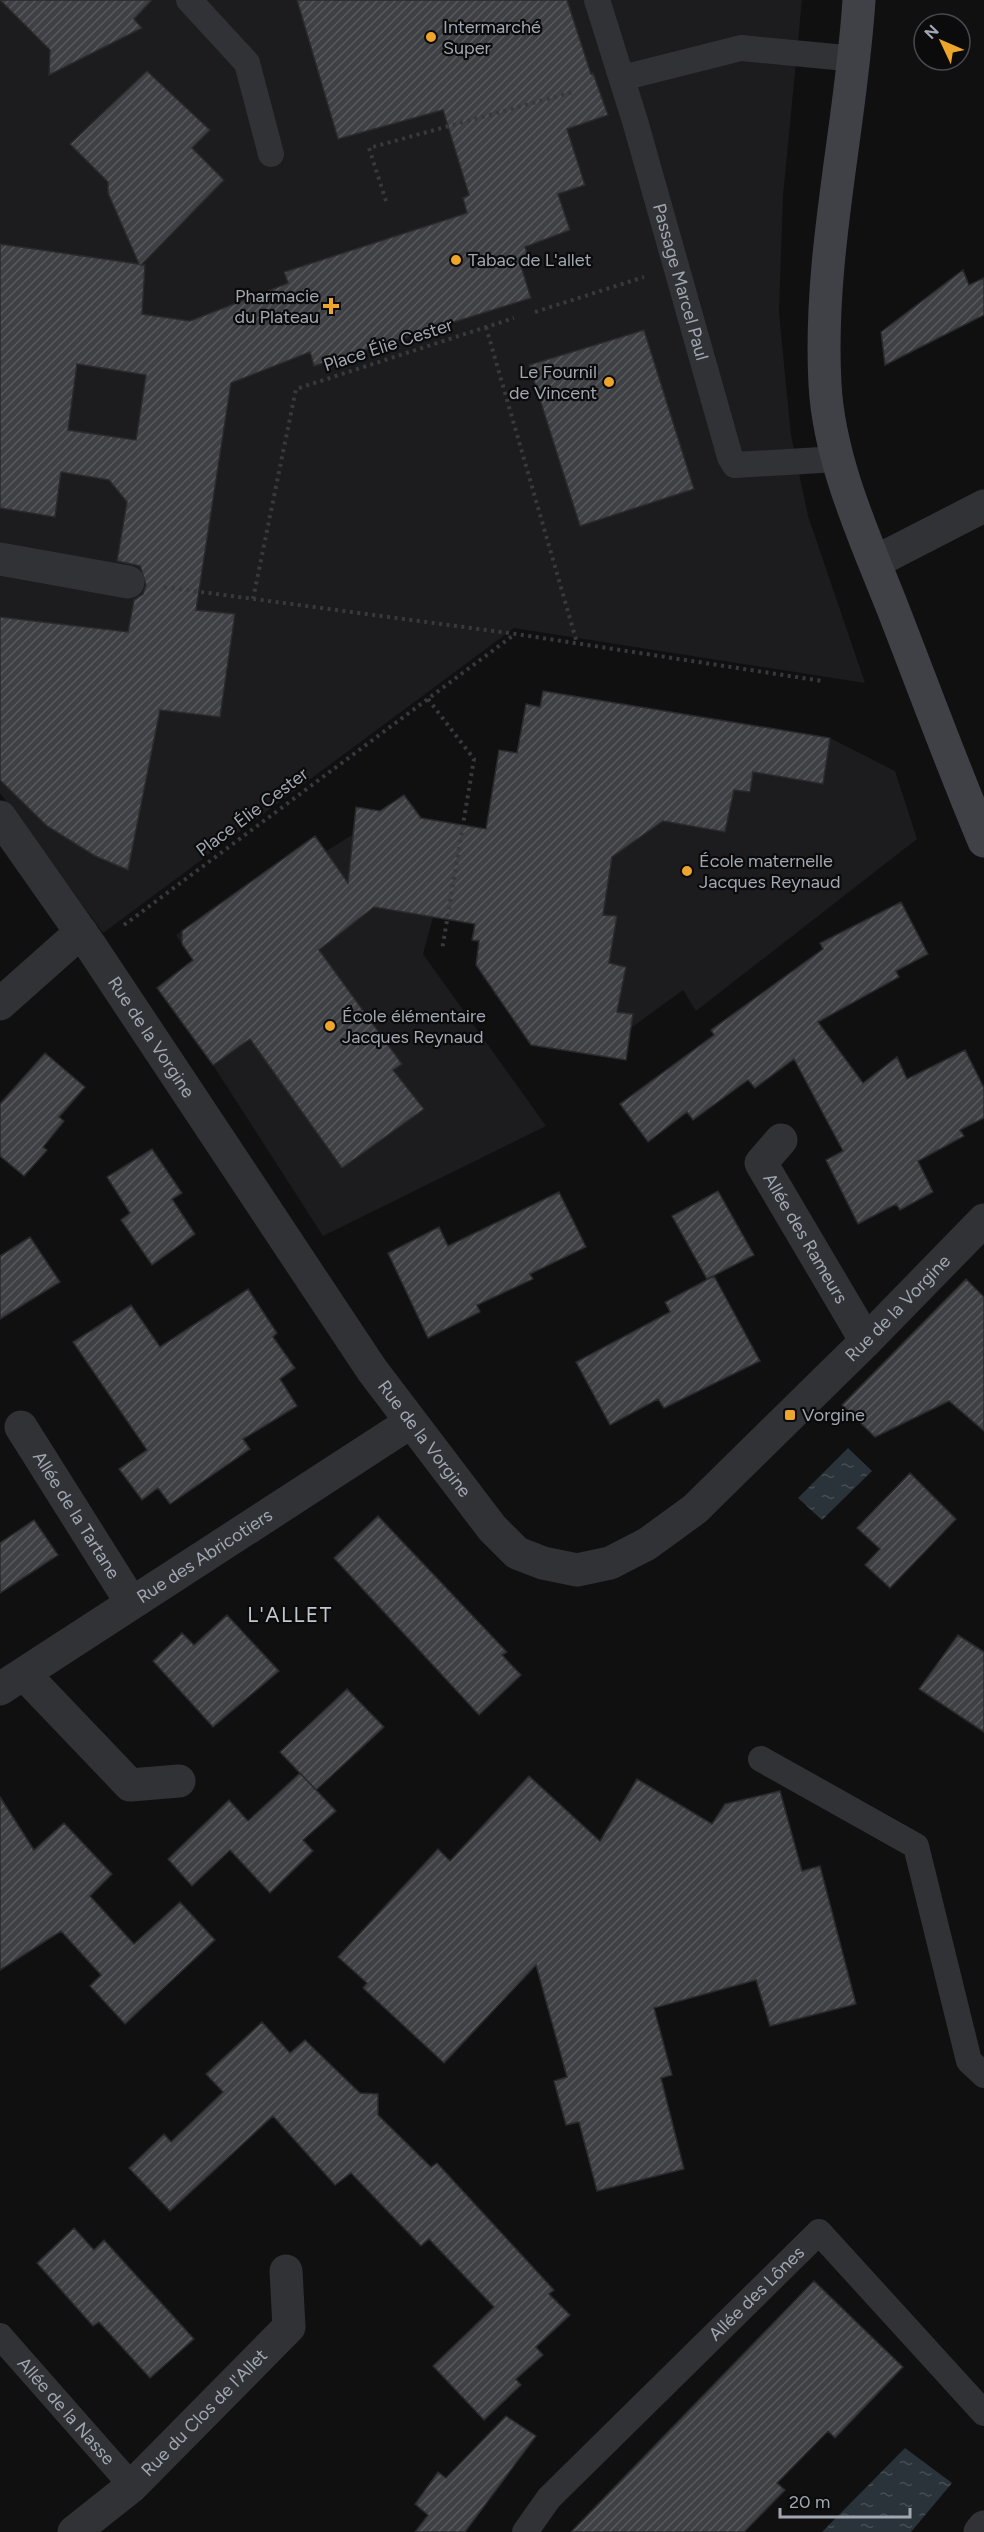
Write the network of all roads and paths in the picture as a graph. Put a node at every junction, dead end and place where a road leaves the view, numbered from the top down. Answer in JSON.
{"nodes":[{"id":1,"x":189,"y":0,"type":"edge"},
{"id":2,"x":597,"y":0,"type":"edge"},
{"id":3,"x":859,"y":0,"type":"edge"},
{"id":4,"x":855,"y":59,"type":"junction"},
{"id":5,"x":622,"y":78,"type":"junction"},
{"id":6,"x":573,"y":92,"type":"dead end"},
{"id":7,"x":271,"y":154,"type":"dead end"},
{"id":8,"x":386,"y":201,"type":"dead end"},
{"id":9,"x":676,"y":267,"type":"junction"},
{"id":10,"x":535,"y":312,"type":"dead end"},
{"id":11,"x":514,"y":318,"type":"dead end"},
{"id":12,"x":486,"y":327,"type":"junction"},
{"id":13,"x":838,"y":459,"type":"junction"},
{"id":14,"x":984,"y":506,"type":"edge"},
{"id":15,"x":0,"y":559,"type":"edge"},
{"id":16,"x":875,"y":562,"type":"junction"},
{"id":17,"x":128,"y":582,"type":"joint"},
{"id":18,"x":253,"y":599,"type":"junction"},
{"id":19,"x":516,"y":634,"type":"junction"},
{"id":20,"x":577,"y":643,"type":"junction"},
{"id":21,"x":822,"y":681,"type":"dead end"},
{"id":22,"x":428,"y":699,"type":"junction"},
{"id":23,"x":0,"y":817,"type":"edge"},
{"id":24,"x":984,"y":841,"type":"edge"},
{"id":25,"x":87,"y":940,"type":"junction"},
{"id":26,"x":442,"y":950,"type":"dead end"},
{"id":27,"x":0,"y":1004,"type":"edge"},
{"id":28,"x":781,"y":1140,"type":"dead end"},
{"id":29,"x":984,"y":1220,"type":"edge"},
{"id":30,"x":866,"y":1341,"type":"junction"},
{"id":31,"x":411,"y":1422,"type":"junction"},
{"id":32,"x":21,"y":1427,"type":"dead end"},
{"id":33,"x":131,"y":1602,"type":"junction"},
{"id":34,"x":12,"y":1682,"type":"edge"},
{"id":35,"x":761,"y":1759,"type":"dead end"},
{"id":36,"x":179,"y":1781,"type":"dead end"},
{"id":37,"x":984,"y":2075,"type":"edge"},
{"id":38,"x":286,"y":2271,"type":"dead end"},
{"id":39,"x":0,"y":2336,"type":"edge"},
{"id":40,"x":984,"y":2413,"type":"edge"},
{"id":41,"x":132,"y":2486,"type":"junction"},
{"id":42,"x":984,"y":2527,"type":"edge"},
{"id":43,"x":74,"y":2532,"type":"edge"},
{"id":44,"x":525,"y":2532,"type":"edge"},
{"id":45,"x":980,"y":2532,"type":"edge"}],
"edges":[{"from":1,"to":7,"type":"lane"},
{"from":2,"to":5,"type":"lane","name":"Passage Marcel Paul"},
{"from":3,"to":4,"type":"street"},
{"from":4,"to":5,"type":"lane"},
{"from":4,"to":13,"type":"street"},
{"from":5,"to":9,"type":"lane","name":"Passage Marcel Paul"},
{"from":6,"to":8,"type":"path"},
{"from":9,"to":10,"type":"path"},
{"from":9,"to":13,"type":"lane","name":"Passage Marcel Paul"},
{"from":11,"to":12,"type":"path","name":"Place Élie Cester"},
{"from":12,"to":18,"type":"path","name":"Place Élie Cester"},
{"from":12,"to":20,"type":"path"},
{"from":13,"to":16,"type":"street"},
{"from":14,"to":16,"type":"street"},
{"from":15,"to":17,"type":"street"},
{"from":16,"to":24,"type":"street"},
{"from":17,"to":18,"type":"path"},
{"from":18,"to":19,"type":"path"},
{"from":19,"to":20,"type":"path"},
{"from":19,"to":22,"type":"path","name":"Place Élie Cester"},
{"from":20,"to":21,"type":"path"},
{"from":22,"to":25,"type":"path","name":"Place Élie Cester"},
{"from":22,"to":26,"type":"path"},
{"from":23,"to":25,"type":"street","name":"Rue de la Vorgine"},
{"from":25,"to":27,"type":"street"},
{"from":25,"to":31,"type":"street","name":"Rue de la Vorgine"},
{"from":28,"to":30,"type":"street","name":"Allée des Rameurs"},
{"from":29,"to":30,"type":"street","name":"Rue de la Vorgine"},
{"from":30,"to":31,"type":"street","name":"Rue de la Vorgine"},
{"from":31,"to":33,"type":"street","name":"Rue des Abricotiers"},
{"from":32,"to":33,"type":"street","name":"Allée de la Tartane"},
{"from":33,"to":34,"type":"street","name":"Rue des Abricotiers"},
{"from":34,"to":36,"type":"street"},
{"from":35,"to":37,"type":"lane"},
{"from":38,"to":41,"type":"street","name":"Rue du Clos de l'Allet"},
{"from":39,"to":41,"type":"lane","name":"Allée de la Nasse"},
{"from":40,"to":44,"type":"lane","name":"Allée des Lônes"},
{"from":41,"to":43,"type":"street","name":"Rue du Clos de l'Allet"},
{"from":42,"to":45,"type":"street"}]}
